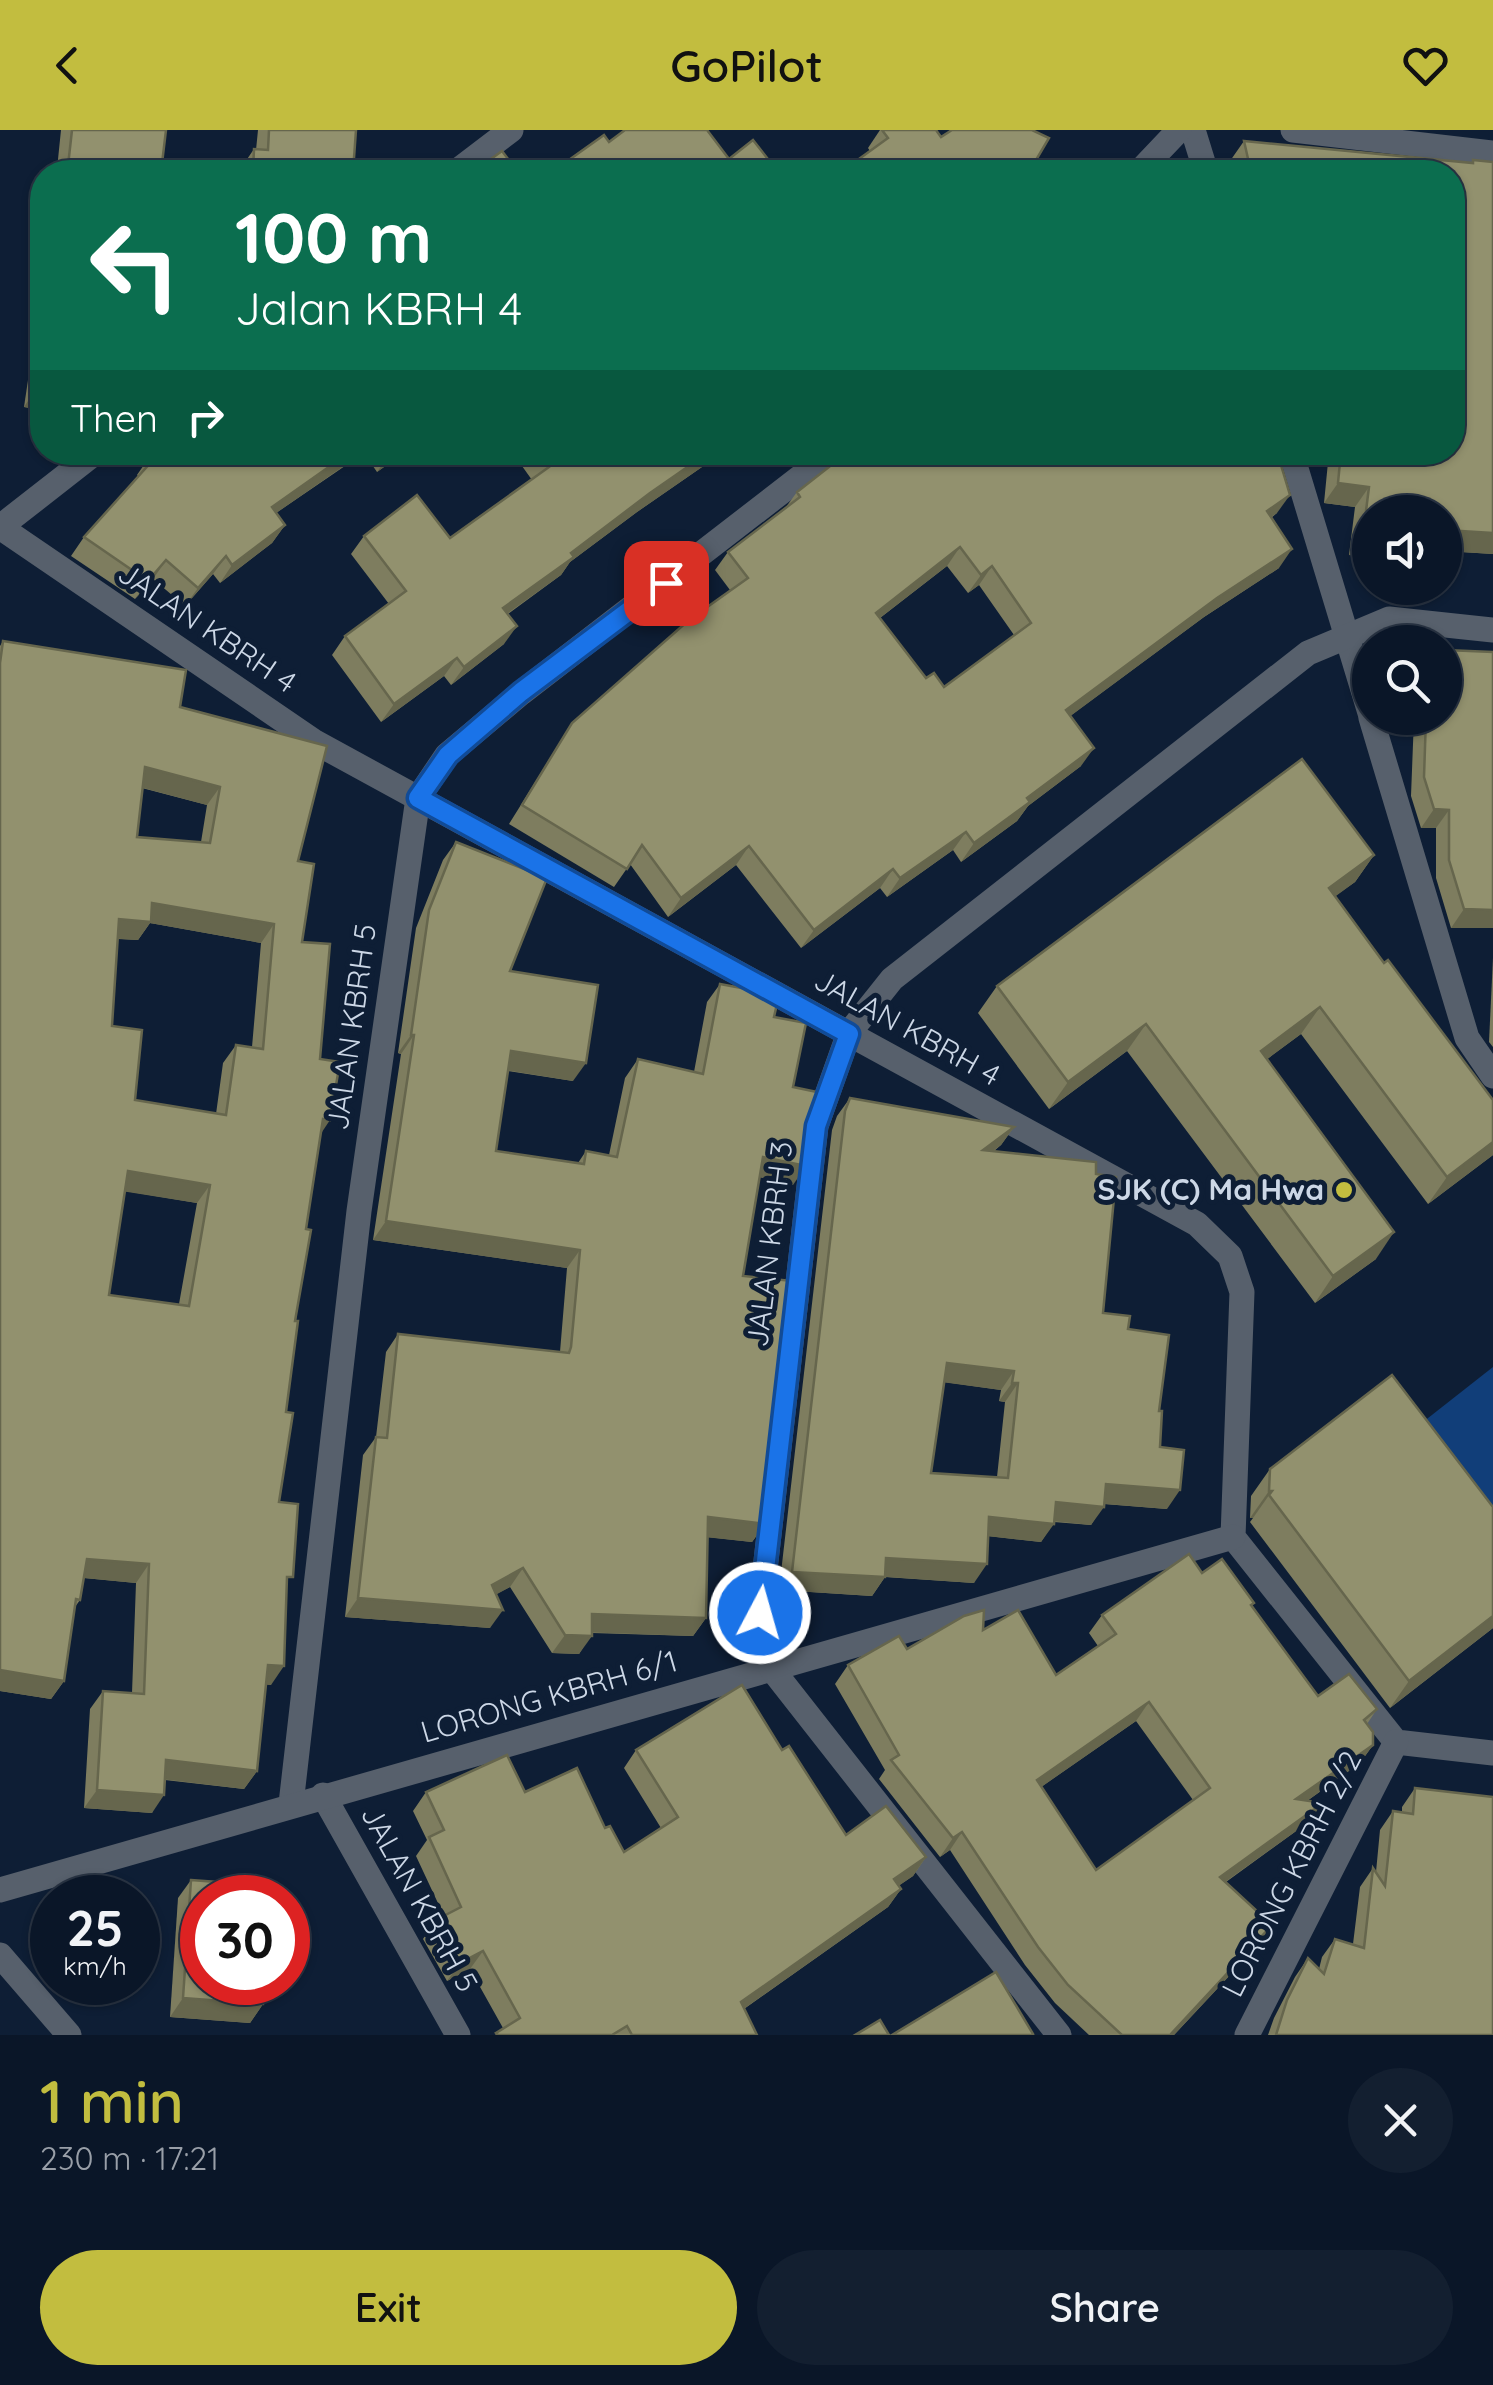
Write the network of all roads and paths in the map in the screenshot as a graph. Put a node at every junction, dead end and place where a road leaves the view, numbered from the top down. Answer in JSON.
{"nodes":[{"id":1,"x":511,"y":130,"type":"edge"},
{"id":2,"x":1179,"y":130,"type":"edge"},
{"id":3,"x":1193,"y":130,"type":"edge"},
{"id":4,"x":1293,"y":130,"type":"edge"},
{"id":5,"x":1399,"y":136,"type":"edge"},
{"id":6,"x":1493,"y":153,"type":"edge"},
{"id":7,"x":472,"y":160,"type":"edge"},
{"id":8,"x":1150,"y":160,"type":"edge"},
{"id":9,"x":1202,"y":160,"type":"edge"},
{"id":10,"x":79,"y":465,"type":"edge"},
{"id":11,"x":816,"y":465,"type":"edge"},
{"id":12,"x":1295,"y":465,"type":"edge"},
{"id":13,"x":0,"y":527,"type":"edge"},
{"id":14,"x":1493,"y":630,"type":"edge"},
{"id":15,"x":1348,"y":637,"type":"junction"},
{"id":16,"x":1352,"y":651,"type":"edge"},
{"id":17,"x":1377,"y":735,"type":"edge"},
{"id":18,"x":418,"y":798,"type":"junction"},
{"id":19,"x":849,"y":1034,"type":"junction"},
{"id":20,"x":1493,"y":1076,"type":"edge"},
{"id":21,"x":1232,"y":1537,"type":"junction"},
{"id":22,"x":771,"y":1668,"type":"junction"},
{"id":23,"x":1396,"y":1742,"type":"junction"},
{"id":24,"x":1493,"y":1753,"type":"edge"},
{"id":25,"x":323,"y":1795,"type":"junction"},
{"id":26,"x":291,"y":1804,"type":"junction"},
{"id":27,"x":0,"y":1890,"type":"edge"},
{"id":28,"x":0,"y":1955,"type":"edge"},
{"id":29,"x":69,"y":2035,"type":"edge"},
{"id":30,"x":458,"y":2035,"type":"edge"},
{"id":31,"x":1060,"y":2035,"type":"edge"},
{"id":32,"x":1247,"y":2035,"type":"edge"}],
"edges":[{"from":1,"to":7,"type":"street"},
{"from":2,"to":8,"type":"street"},
{"from":3,"to":9,"type":"street"},
{"from":4,"to":5,"type":"street"},
{"from":5,"to":6,"type":"street"},
{"from":10,"to":13,"type":"street"},
{"from":11,"to":18,"type":"street","name":"JALAN KBRH 5"},
{"from":12,"to":15,"type":"street"},
{"from":13,"to":18,"type":"street","name":"JALAN KBRH 4"},
{"from":14,"to":15,"type":"street","name":"JALAN KBRH 3"},
{"from":15,"to":16,"type":"street"},
{"from":15,"to":19,"type":"street","name":"JALAN KBRH 3"},
{"from":17,"to":20,"type":"street"},
{"from":18,"to":19,"type":"street","name":"JALAN KBRH 4"},
{"from":18,"to":26,"type":"street","name":"JALAN KBRH 5"},
{"from":19,"to":21,"type":"street","name":"JALAN KBRH 4"},
{"from":19,"to":22,"type":"street","name":"JALAN KBRH 3"},
{"from":21,"to":22,"type":"street","name":"LORONG KBRH 6/1"},
{"from":21,"to":23,"type":"street"},
{"from":22,"to":25,"type":"street","name":"LORONG KBRH 6/1"},
{"from":22,"to":31,"type":"street","name":"JALAN KBRH 3"},
{"from":23,"to":24,"type":"street"},
{"from":23,"to":32,"type":"street","name":"LORONG KBRH 2/2"},
{"from":25,"to":26,"type":"street","name":"LORONG KBRH 6/1"},
{"from":25,"to":30,"type":"street","name":"JALAN KBRH 5"},
{"from":26,"to":27,"type":"street","name":"LORONG KBRH 6/1"},
{"from":28,"to":29,"type":"street"}]}
